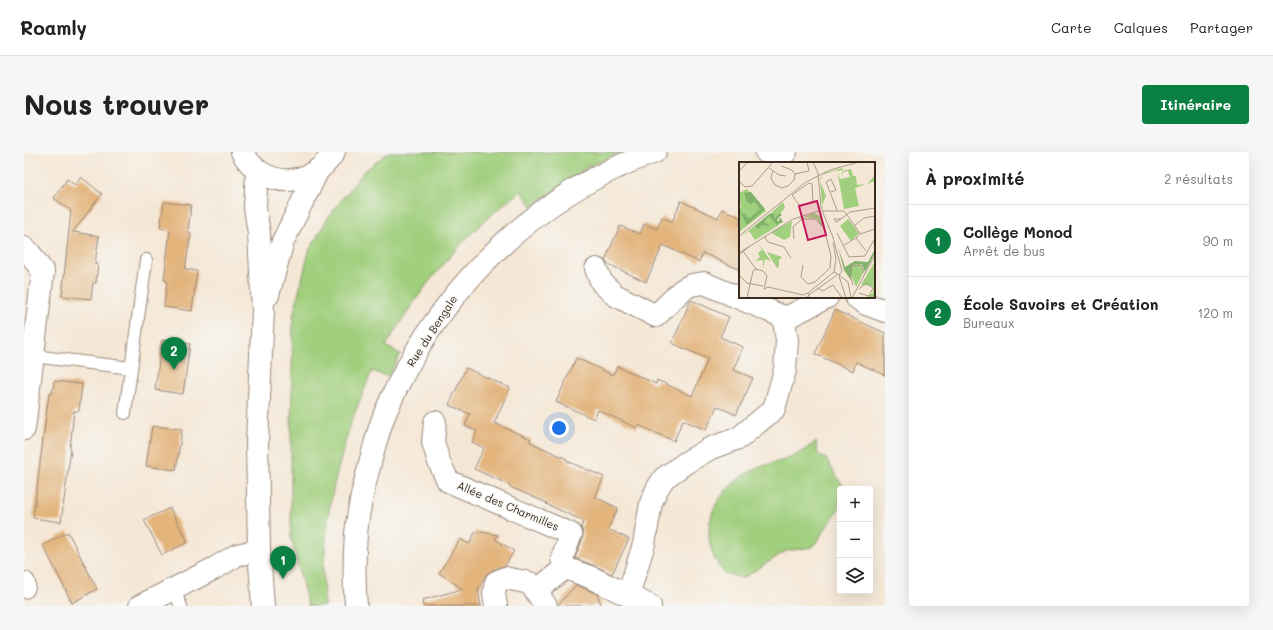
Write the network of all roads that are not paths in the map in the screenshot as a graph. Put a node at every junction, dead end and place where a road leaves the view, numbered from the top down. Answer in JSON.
{"nodes":[{"id":1,"x":242,"y":152,"type":"edge"},
{"id":2,"x":334,"y":152,"type":"edge"},
{"id":3,"x":655,"y":152,"type":"edge"},
{"id":4,"x":766,"y":152,"type":"edge"},
{"id":5,"x":786,"y":152,"type":"edge"},
{"id":6,"x":258,"y":170,"type":"junction"},
{"id":7,"x":317,"y":172,"type":"junction"},
{"id":8,"x":24,"y":248,"type":"edge"},
{"id":9,"x":146,"y":260,"type":"dead end"},
{"id":10,"x":596,"y":269,"type":"dead end"},
{"id":11,"x":739,"y":298,"type":"edge"},
{"id":12,"x":739,"y":298,"type":"edge"},
{"id":13,"x":825,"y":298,"type":"edge"},
{"id":14,"x":857,"y":298,"type":"edge"},
{"id":15,"x":263,"y":311,"type":"junction"},
{"id":16,"x":885,"y":311,"type":"edge"},
{"id":17,"x":786,"y":318,"type":"junction"},
{"id":18,"x":30,"y":364,"type":"edge"},
{"id":19,"x":131,"y":368,"type":"junction"},
{"id":20,"x":125,"y":413,"type":"dead end"},
{"id":21,"x":435,"y":422,"type":"dead end"},
{"id":22,"x":24,"y":429,"type":"edge"},
{"id":23,"x":259,"y":550,"type":"junction"},
{"id":24,"x":565,"y":568,"type":"junction"},
{"id":25,"x":24,"y":583,"type":"edge"},
{"id":26,"x":24,"y":587,"type":"edge"},
{"id":27,"x":628,"y":595,"type":"junction"},
{"id":28,"x":177,"y":598,"type":"edge"},
{"id":29,"x":541,"y":598,"type":"edge"},
{"id":30,"x":140,"y":606,"type":"edge"},
{"id":31,"x":263,"y":606,"type":"edge"},
{"id":32,"x":356,"y":606,"type":"edge"},
{"id":33,"x":496,"y":606,"type":"edge"},
{"id":34,"x":650,"y":606,"type":"edge"}],
"edges":[{"from":1,"to":6,"type":"street"},
{"from":2,"to":7,"type":"street"},
{"from":3,"to":32,"type":"street","name":"Rue du Bengale"},
{"from":4,"to":5,"type":"street"},
{"from":6,"to":7,"type":"street"},
{"from":6,"to":15,"type":"street"},
{"from":7,"to":15,"type":"street"},
{"from":8,"to":18,"type":"street"},
{"from":9,"to":19,"type":"lane"},
{"from":10,"to":11,"type":"street"},
{"from":12,"to":17,"type":"street"},
{"from":13,"to":17,"type":"street"},
{"from":14,"to":16,"type":"street"},
{"from":15,"to":23,"type":"street"},
{"from":17,"to":27,"type":"street"},
{"from":18,"to":19,"type":"lane"},
{"from":18,"to":22,"type":"street"},
{"from":19,"to":20,"type":"lane"},
{"from":21,"to":24,"type":"street","name":"Allée des Charmilles"},
{"from":23,"to":28,"type":"street"},
{"from":23,"to":31,"type":"street"},
{"from":24,"to":27,"type":"street"},
{"from":24,"to":29,"type":"street"},
{"from":25,"to":26,"type":"street"},
{"from":27,"to":34,"type":"street"},
{"from":28,"to":30,"type":"street"},
{"from":29,"to":33,"type":"street"}]}
